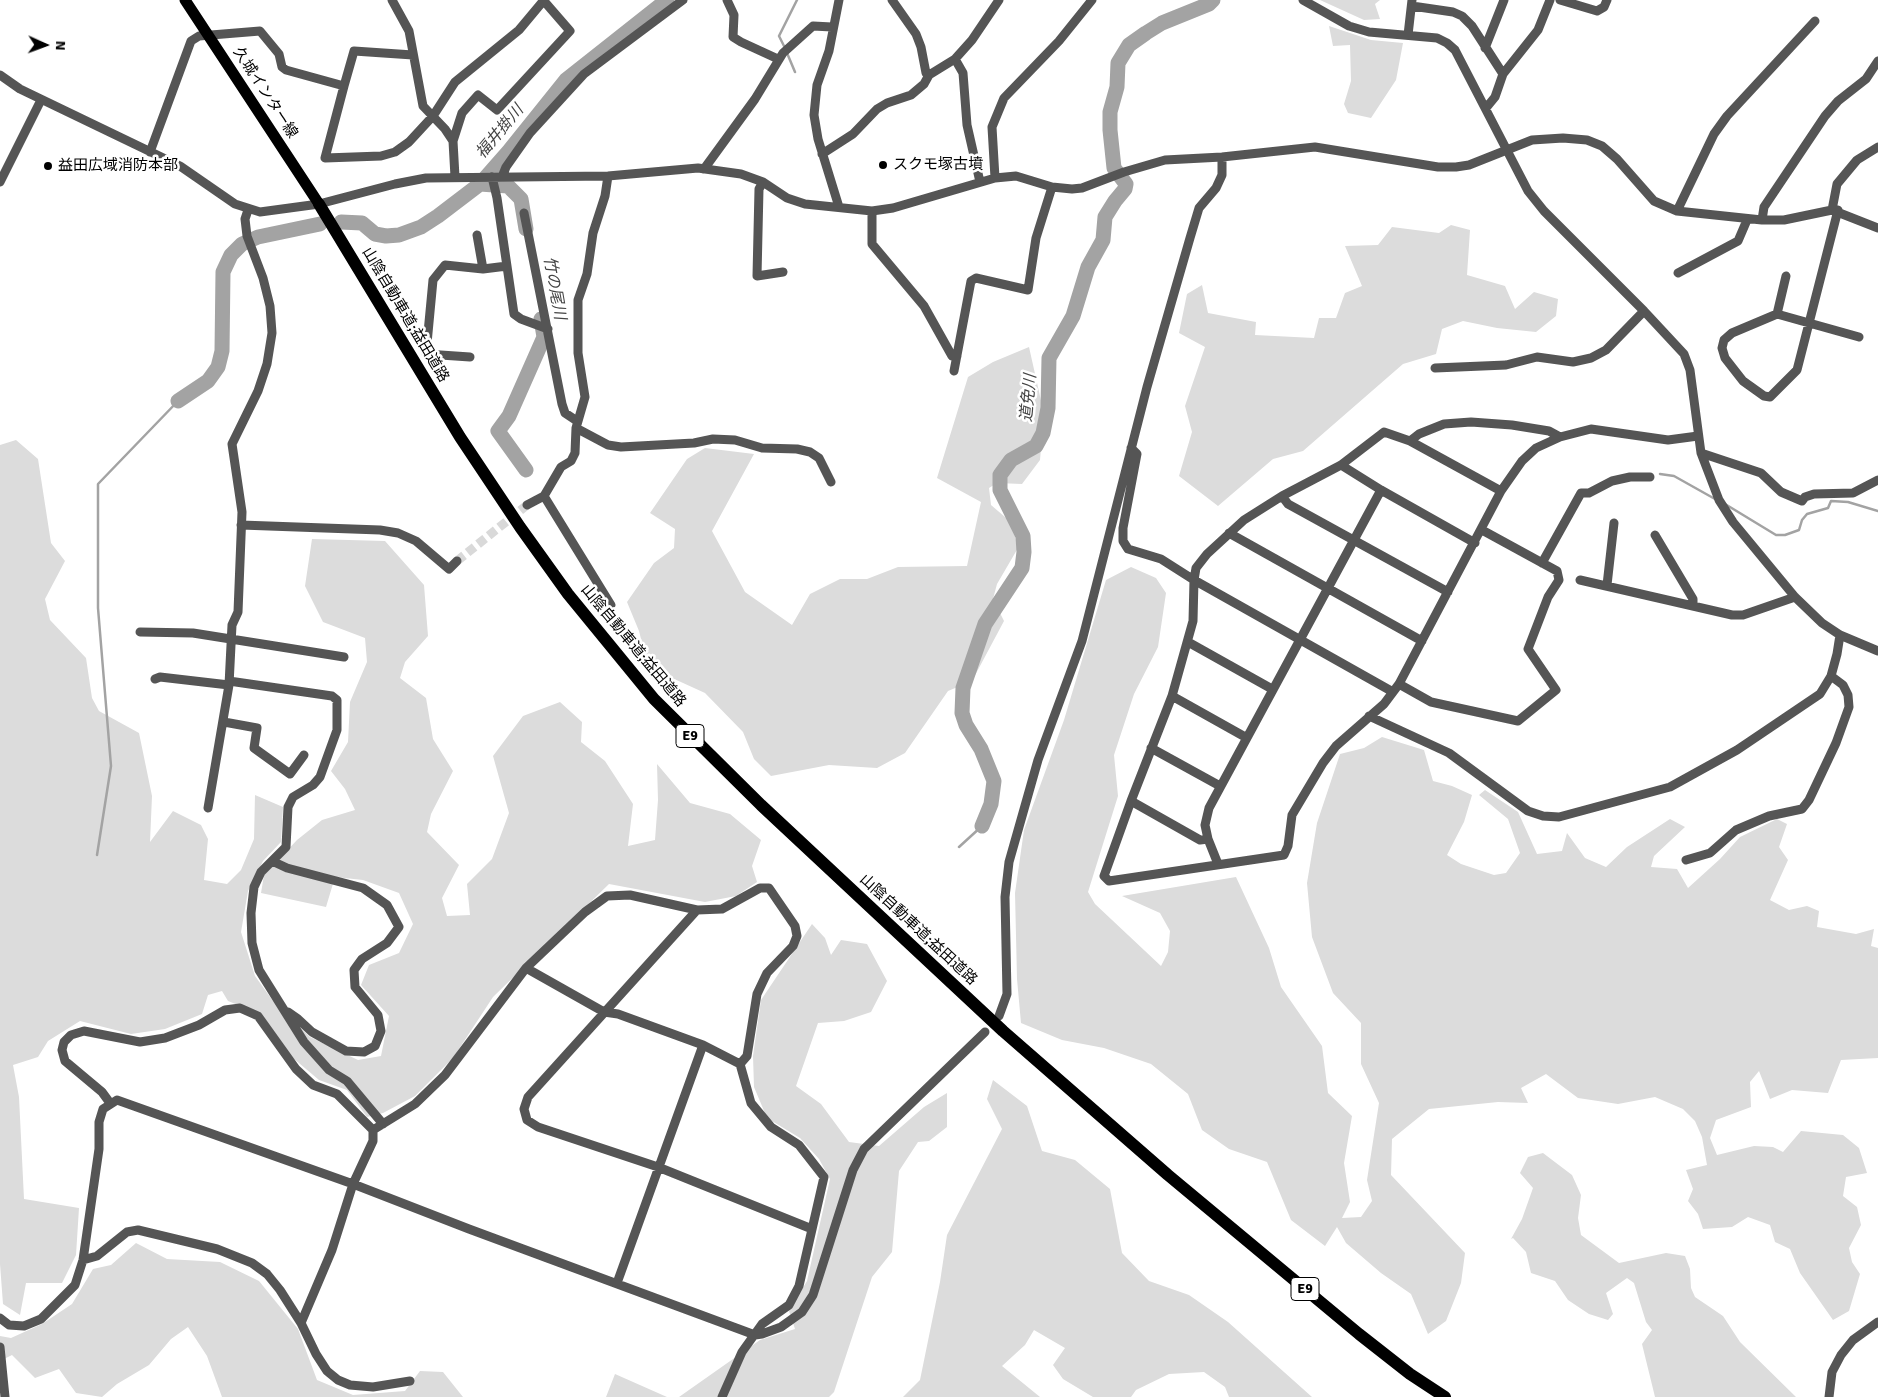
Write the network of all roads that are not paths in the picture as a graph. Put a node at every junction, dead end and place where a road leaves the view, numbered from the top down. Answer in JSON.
{"nodes":[{"id":1,"x":185,"y":0,"type":"edge"},
{"id":2,"x":392,"y":0,"type":"edge"},
{"id":3,"x":544,"y":0,"type":"edge"},
{"id":4,"x":683,"y":0,"type":"edge"},
{"id":5,"x":728,"y":0,"type":"edge"},
{"id":6,"x":839,"y":0,"type":"edge"},
{"id":7,"x":892,"y":0,"type":"edge"},
{"id":8,"x":999,"y":0,"type":"edge"},
{"id":9,"x":1092,"y":0,"type":"edge"},
{"id":10,"x":1303,"y":0,"type":"edge"},
{"id":11,"x":1443,"y":0,"type":"edge"},
{"id":12,"x":1504,"y":0,"type":"edge"},
{"id":13,"x":1550,"y":0,"type":"edge"},
{"id":14,"x":1560,"y":0,"type":"edge"},
{"id":15,"x":1607,"y":0,"type":"edge"},
{"id":16,"x":1412,"y":3,"type":"edge"},
{"id":17,"x":1441,"y":10,"type":"junction"},
{"id":18,"x":1815,"y":21,"type":"dead end"},
{"id":19,"x":832,"y":27,"type":"junction"},
{"id":20,"x":208,"y":35,"type":"junction"},
{"id":21,"x":1408,"y":35,"type":"junction"},
{"id":22,"x":1485,"y":48,"type":"junction"},
{"id":23,"x":413,"y":55,"type":"junction"},
{"id":24,"x":778,"y":59,"type":"junction"},
{"id":25,"x":955,"y":59,"type":"junction"},
{"id":26,"x":1878,"y":61,"type":"edge"},
{"id":27,"x":1503,"y":74,"type":"junction"},
{"id":28,"x":0,"y":75,"type":"edge"},
{"id":29,"x":929,"y":76,"type":"junction"},
{"id":30,"x":344,"y":86,"type":"junction"},
{"id":31,"x":41,"y":100,"type":"junction"},
{"id":32,"x":1486,"y":108,"type":"junction"},
{"id":33,"x":433,"y":116,"type":"junction"},
{"id":34,"x":453,"y":141,"type":"junction"},
{"id":35,"x":1878,"y":147,"type":"edge"},
{"id":36,"x":1506,"y":149,"type":"junction"},
{"id":37,"x":150,"y":152,"type":"junction"},
{"id":38,"x":822,"y":154,"type":"junction"},
{"id":39,"x":1222,"y":157,"type":"junction"},
{"id":40,"x":704,"y":169,"type":"junction"},
{"id":41,"x":608,"y":176,"type":"junction"},
{"id":42,"x":455,"y":177,"type":"junction"},
{"id":43,"x":492,"y":177,"type":"junction"},
{"id":44,"x":502,"y":177,"type":"junction"},
{"id":45,"x":995,"y":178,"type":"junction"},
{"id":46,"x":0,"y":182,"type":"edge"},
{"id":47,"x":763,"y":182,"type":"junction"},
{"id":48,"x":980,"y":182,"type":"junction"},
{"id":49,"x":1052,"y":187,"type":"junction"},
{"id":50,"x":319,"y":204,"type":"junction"},
{"id":51,"x":839,"y":207,"type":"junction"},
{"id":52,"x":248,"y":210,"type":"junction"},
{"id":53,"x":1835,"y":210,"type":"junction"},
{"id":54,"x":872,"y":211,"type":"junction"},
{"id":55,"x":1676,"y":211,"type":"junction"},
{"id":56,"x":524,"y":213,"type":"dead end"},
{"id":57,"x":1747,"y":220,"type":"junction"},
{"id":58,"x":1762,"y":220,"type":"junction"},
{"id":59,"x":1878,"y":228,"type":"edge"},
{"id":60,"x":477,"y":235,"type":"dead end"},
{"id":61,"x":507,"y":266,"type":"junction"},
{"id":62,"x":483,"y":269,"type":"junction"},
{"id":63,"x":782,"y":272,"type":"dead end"},
{"id":64,"x":1678,"y":273,"type":"dead end"},
{"id":65,"x":1786,"y":276,"type":"dead end"},
{"id":66,"x":1644,"y":310,"type":"junction"},
{"id":67,"x":1777,"y":314,"type":"junction"},
{"id":68,"x":1809,"y":323,"type":"junction"},
{"id":69,"x":548,"y":329,"type":"junction"},
{"id":70,"x":1860,"y":337,"type":"dead end"},
{"id":71,"x":957,"y":356,"type":"junction"},
{"id":72,"x":470,"y":357,"type":"dead end"},
{"id":73,"x":1435,"y":368,"type":"dead end"},
{"id":74,"x":954,"y":371,"type":"dead end"},
{"id":75,"x":576,"y":425,"type":"junction"},
{"id":76,"x":1698,"y":436,"type":"junction"},
{"id":77,"x":1560,"y":437,"type":"junction"},
{"id":78,"x":1410,"y":441,"type":"junction"},
{"id":79,"x":1131,"y":448,"type":"junction"},
{"id":80,"x":1701,"y":453,"type":"junction"},
{"id":81,"x":1340,"y":465,"type":"junction"},
{"id":82,"x":1650,"y":477,"type":"dead end"},
{"id":83,"x":1878,"y":480,"type":"edge"},
{"id":84,"x":831,"y":482,"type":"dead end"},
{"id":85,"x":1380,"y":490,"type":"junction"},
{"id":86,"x":1502,"y":491,"type":"junction"},
{"id":87,"x":544,"y":496,"type":"junction"},
{"id":88,"x":1282,"y":496,"type":"junction"},
{"id":89,"x":527,"y":505,"type":"tunnel mouth"},
{"id":90,"x":1614,"y":523,"type":"dead end"},
{"id":91,"x":241,"y":525,"type":"junction"},
{"id":92,"x":1482,"y":530,"type":"junction"},
{"id":93,"x":1230,"y":533,"type":"junction"},
{"id":94,"x":1655,"y":535,"type":"dead end"},
{"id":95,"x":1354,"y":539,"type":"junction"},
{"id":96,"x":1475,"y":543,"type":"junction"},
{"id":97,"x":458,"y":561,"type":"tunnel mouth"},
{"id":98,"x":1542,"y":564,"type":"junction"},
{"id":99,"x":1194,"y":580,"type":"junction"},
{"id":100,"x":1580,"y":580,"type":"dead end"},
{"id":101,"x":1607,"y":585,"type":"junction"},
{"id":102,"x":1327,"y":589,"type":"junction"},
{"id":103,"x":1448,"y":592,"type":"junction"},
{"id":104,"x":1795,"y":597,"type":"junction"},
{"id":105,"x":1693,"y":604,"type":"junction"},
{"id":106,"x":611,"y":605,"type":"dead end"},
{"id":107,"x":140,"y":632,"type":"dead end"},
{"id":108,"x":1840,"y":635,"type":"junction"},
{"id":109,"x":232,"y":639,"type":"junction"},
{"id":110,"x":1300,"y":639,"type":"junction"},
{"id":111,"x":1422,"y":641,"type":"junction"},
{"id":112,"x":1188,"y":642,"type":"junction"},
{"id":113,"x":1878,"y":651,"type":"edge"},
{"id":114,"x":344,"y":657,"type":"dead end"},
{"id":115,"x":1830,"y":676,"type":"junction"},
{"id":116,"x":155,"y":679,"type":"dead end"},
{"id":117,"x":229,"y":683,"type":"junction"},
{"id":118,"x":1399,"y":684,"type":"junction"},
{"id":119,"x":1272,"y":689,"type":"junction"},
{"id":120,"x":1393,"y":692,"type":"junction"},
{"id":121,"x":1172,"y":696,"type":"junction"},
{"id":122,"x":1369,"y":716,"type":"junction"},
{"id":123,"x":224,"y":722,"type":"junction"},
{"id":124,"x":1247,"y":738,"type":"junction"},
{"id":125,"x":1151,"y":748,"type":"junction"},
{"id":126,"x":304,"y":755,"type":"dead end"},
{"id":127,"x":1220,"y":786,"type":"junction"},
{"id":128,"x":1131,"y":801,"type":"junction"},
{"id":129,"x":208,"y":808,"type":"dead end"},
{"id":130,"x":1208,"y":839,"type":"junction"},
{"id":131,"x":1686,"y":860,"type":"dead end"},
{"id":132,"x":272,"y":861,"type":"junction"},
{"id":133,"x":1218,"y":864,"type":"junction"},
{"id":134,"x":697,"y":910,"type":"junction"},
{"id":135,"x":526,"y":968,"type":"junction"},
{"id":136,"x":286,"y":1011,"type":"junction"},
{"id":137,"x":604,"y":1012,"type":"junction"},
{"id":138,"x":999,"y":1016,"type":"dead end"},
{"id":139,"x":985,"y":1032,"type":"dead end"},
{"id":140,"x":702,"y":1045,"type":"junction"},
{"id":141,"x":740,"y":1064,"type":"junction"},
{"id":142,"x":110,"y":1104,"type":"junction"},
{"id":143,"x":383,"y":1124,"type":"junction"},
{"id":144,"x":373,"y":1130,"type":"junction"},
{"id":145,"x":658,"y":1167,"type":"junction"},
{"id":146,"x":353,"y":1184,"type":"junction"},
{"id":147,"x":812,"y":1229,"type":"junction"},
{"id":148,"x":83,"y":1260,"type":"junction"},
{"id":149,"x":617,"y":1283,"type":"junction"},
{"id":150,"x":0,"y":1318,"type":"edge"},
{"id":151,"x":1878,"y":1322,"type":"edge"},
{"id":152,"x":301,"y":1323,"type":"junction"},
{"id":153,"x":755,"y":1334,"type":"junction"},
{"id":154,"x":0,"y":1347,"type":"edge"},
{"id":155,"x":410,"y":1380,"type":"dead end"},
{"id":156,"x":5,"y":1397,"type":"edge"},
{"id":157,"x":722,"y":1397,"type":"edge"},
{"id":158,"x":1445,"y":1397,"type":"edge"},
{"id":159,"x":1829,"y":1397,"type":"edge"}],
"edges":[{"from":1,"to":20,"type":"main road","name":"久城インター線"},
{"from":2,"to":23,"type":"street"},
{"from":3,"to":33,"type":"street"},
{"from":3,"to":34,"type":"street"},
{"from":4,"to":44,"type":"street"},
{"from":5,"to":24,"type":"street"},
{"from":6,"to":19,"type":"street"},
{"from":7,"to":29,"type":"street"},
{"from":8,"to":25,"type":"street"},
{"from":9,"to":45,"type":"street"},
{"from":10,"to":21,"type":"street"},
{"from":11,"to":17,"type":"street"},
{"from":12,"to":22,"type":"street"},
{"from":13,"to":27,"type":"street"},
{"from":14,"to":15,"type":"street"},
{"from":16,"to":17,"type":"street"},
{"from":16,"to":21,"type":"street"},
{"from":17,"to":22,"type":"street"},
{"from":18,"to":55,"type":"street"},
{"from":19,"to":24,"type":"street"},
{"from":19,"to":38,"type":"street"},
{"from":20,"to":30,"type":"street"},
{"from":20,"to":37,"type":"street"},
{"from":20,"to":50,"type":"main road","name":"久城インター線"},
{"from":21,"to":32,"type":"street"},
{"from":22,"to":27,"type":"street"},
{"from":23,"to":30,"type":"street"},
{"from":23,"to":33,"type":"street"},
{"from":24,"to":40,"type":"street"},
{"from":25,"to":29,"type":"street"},
{"from":25,"to":48,"type":"street"},
{"from":26,"to":58,"type":"street"},
{"from":27,"to":32,"type":"street"},
{"from":28,"to":31,"type":"street"},
{"from":29,"to":38,"type":"street"},
{"from":30,"to":33,"type":"street"},
{"from":31,"to":37,"type":"street"},
{"from":31,"to":46,"type":"street"},
{"from":32,"to":36,"type":"street"},
{"from":33,"to":34,"type":"street"},
{"from":34,"to":42,"type":"street"},
{"from":35,"to":53,"type":"street"},
{"from":36,"to":39,"type":"street"},
{"from":36,"to":55,"type":"street"},
{"from":36,"to":66,"type":"street"},
{"from":37,"to":52,"type":"street"},
{"from":38,"to":51,"type":"street"},
{"from":39,"to":49,"type":"street"},
{"from":39,"to":79,"type":"street"},
{"from":40,"to":41,"type":"street"},
{"from":40,"to":47,"type":"street"},
{"from":41,"to":44,"type":"street"},
{"from":41,"to":75,"type":"street"},
{"from":42,"to":43,"type":"street"},
{"from":42,"to":50,"type":"street"},
{"from":43,"to":44,"type":"street"},
{"from":43,"to":61,"type":"street"},
{"from":45,"to":48,"type":"street"},
{"from":45,"to":49,"type":"street"},
{"from":47,"to":51,"type":"street"},
{"from":47,"to":63,"type":"street"},
{"from":48,"to":54,"type":"street"},
{"from":49,"to":71,"type":"street"},
{"from":50,"to":52,"type":"street"},
{"from":50,"to":158,"type":"highway","name":"山陰自動車道;益田道路","number":"E9"},
{"from":51,"to":54,"type":"street"},
{"from":52,"to":91,"type":"street"},
{"from":53,"to":58,"type":"street"},
{"from":53,"to":59,"type":"street"},
{"from":53,"to":68,"type":"street"},
{"from":54,"to":71,"type":"street"},
{"from":55,"to":57,"type":"street"},
{"from":56,"to":69,"type":"street"},
{"from":57,"to":58,"type":"street"},
{"from":57,"to":64,"type":"street"},
{"from":60,"to":62,"type":"street"},
{"from":61,"to":62,"type":"street"},
{"from":61,"to":69,"type":"street"},
{"from":62,"to":72,"type":"street"},
{"from":65,"to":67,"type":"street"},
{"from":66,"to":73,"type":"street"},
{"from":66,"to":76,"type":"street"},
{"from":67,"to":68,"type":"street"},
{"from":67,"to":68,"type":"street"},
{"from":68,"to":70,"type":"street"},
{"from":69,"to":75,"type":"street"},
{"from":71,"to":74,"type":"street"},
{"from":75,"to":84,"type":"street"},
{"from":75,"to":87,"type":"street"},
{"from":76,"to":77,"type":"street"},
{"from":76,"to":80,"type":"street"},
{"from":77,"to":78,"type":"street"},
{"from":77,"to":86,"type":"street"},
{"from":78,"to":81,"type":"street"},
{"from":78,"to":86,"type":"street"},
{"from":79,"to":99,"type":"street"},
{"from":79,"to":138,"type":"street"},
{"from":80,"to":83,"type":"street"},
{"from":80,"to":104,"type":"street"},
{"from":81,"to":85,"type":"street"},
{"from":81,"to":88,"type":"street"},
{"from":82,"to":98,"type":"street"},
{"from":85,"to":95,"type":"street"},
{"from":85,"to":96,"type":"street"},
{"from":86,"to":92,"type":"street"},
{"from":87,"to":89,"type":"street"},
{"from":87,"to":106,"type":"street"},
{"from":88,"to":93,"type":"street"},
{"from":88,"to":95,"type":"street"},
{"from":90,"to":101,"type":"street"},
{"from":91,"to":97,"type":"street"},
{"from":91,"to":109,"type":"street"},
{"from":92,"to":96,"type":"street"},
{"from":92,"to":98,"type":"street"},
{"from":93,"to":99,"type":"street"},
{"from":93,"to":102,"type":"street"},
{"from":94,"to":105,"type":"street"},
{"from":95,"to":102,"type":"street"},
{"from":95,"to":103,"type":"street"},
{"from":96,"to":103,"type":"street"},
{"from":98,"to":118,"type":"street"},
{"from":99,"to":110,"type":"street"},
{"from":99,"to":112,"type":"street"},
{"from":100,"to":101,"type":"street"},
{"from":101,"to":105,"type":"street"},
{"from":102,"to":110,"type":"street"},
{"from":102,"to":111,"type":"street"},
{"from":103,"to":111,"type":"street"},
{"from":104,"to":105,"type":"street"},
{"from":104,"to":108,"type":"street"},
{"from":107,"to":109,"type":"street"},
{"from":108,"to":113,"type":"street"},
{"from":108,"to":115,"type":"street"},
{"from":109,"to":114,"type":"street"},
{"from":109,"to":117,"type":"street"},
{"from":110,"to":119,"type":"street"},
{"from":110,"to":120,"type":"street"},
{"from":111,"to":118,"type":"street"},
{"from":112,"to":119,"type":"street"},
{"from":112,"to":121,"type":"street"},
{"from":115,"to":122,"type":"street"},
{"from":115,"to":131,"type":"street"},
{"from":116,"to":117,"type":"street"},
{"from":117,"to":123,"type":"street"},
{"from":117,"to":132,"type":"street"},
{"from":118,"to":120,"type":"street"},
{"from":119,"to":124,"type":"street"},
{"from":120,"to":122,"type":"street"},
{"from":121,"to":124,"type":"street"},
{"from":121,"to":125,"type":"street"},
{"from":122,"to":133,"type":"street"},
{"from":123,"to":126,"type":"street"},
{"from":123,"to":129,"type":"street"},
{"from":124,"to":127,"type":"street"},
{"from":125,"to":127,"type":"street"},
{"from":125,"to":128,"type":"street"},
{"from":127,"to":130,"type":"street"},
{"from":128,"to":130,"type":"street"},
{"from":128,"to":133,"type":"street"},
{"from":130,"to":133,"type":"street"},
{"from":132,"to":136,"type":"street"},
{"from":132,"to":136,"type":"street"},
{"from":134,"to":135,"type":"street"},
{"from":134,"to":137,"type":"street"},
{"from":134,"to":141,"type":"street"},
{"from":135,"to":137,"type":"street"},
{"from":135,"to":143,"type":"street"},
{"from":136,"to":143,"type":"street"},
{"from":137,"to":140,"type":"street"},
{"from":137,"to":145,"type":"street"},
{"from":139,"to":153,"type":"street"},
{"from":140,"to":141,"type":"street"},
{"from":140,"to":145,"type":"street"},
{"from":141,"to":147,"type":"street"},
{"from":142,"to":144,"type":"street"},
{"from":142,"to":146,"type":"street"},
{"from":142,"to":148,"type":"street"},
{"from":143,"to":144,"type":"street"},
{"from":144,"to":146,"type":"street"},
{"from":145,"to":147,"type":"street"},
{"from":145,"to":149,"type":"street"},
{"from":146,"to":149,"type":"street"},
{"from":146,"to":152,"type":"street"},
{"from":147,"to":153,"type":"street"},
{"from":148,"to":150,"type":"street"},
{"from":148,"to":152,"type":"street"},
{"from":149,"to":153,"type":"street"},
{"from":151,"to":159,"type":"street"},
{"from":152,"to":155,"type":"street"},
{"from":153,"to":157,"type":"street"},
{"from":154,"to":156,"type":"street"}]}
